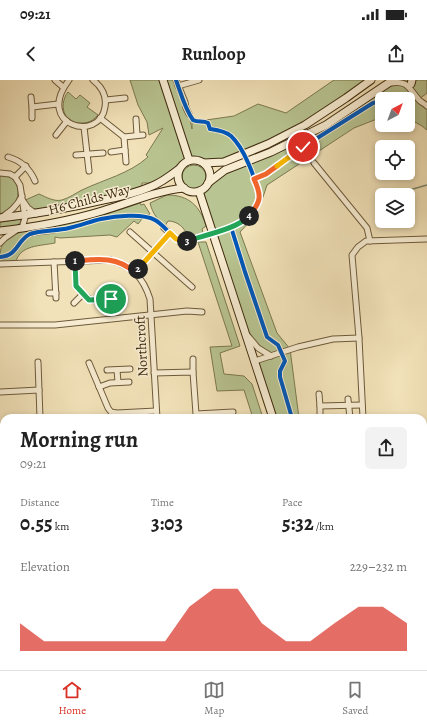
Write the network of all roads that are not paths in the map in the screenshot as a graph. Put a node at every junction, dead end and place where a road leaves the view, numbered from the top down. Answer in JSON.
{"nodes":[{"id":1,"x":55,"y":80,"type":"edge"},
{"id":2,"x":69,"y":80,"type":"edge"},
{"id":3,"x":163,"y":80,"type":"edge"},
{"id":4,"x":176,"y":80,"type":"edge"},
{"id":5,"x":198,"y":80,"type":"edge"},
{"id":6,"x":371,"y":80,"type":"edge"},
{"id":7,"x":97,"y":81,"type":"edge"},
{"id":8,"x":410,"y":81,"type":"edge"},
{"id":9,"x":391,"y":82,"type":"edge"},
{"id":10,"x":178,"y":86,"type":"junction"},
{"id":11,"x":63,"y":87,"type":"junction"},
{"id":12,"x":414,"y":92,"type":"joint"},
{"id":13,"x":415,"y":93,"type":"edge"},
{"id":14,"x":31,"y":97,"type":"dead end"},
{"id":15,"x":125,"y":98,"type":"dead end"},
{"id":16,"x":106,"y":100,"type":"junction"},
{"id":17,"x":58,"y":104,"type":"junction"},
{"id":18,"x":427,"y":106,"type":"edge"},
{"id":19,"x":32,"y":107,"type":"junction"},
{"id":20,"x":189,"y":114,"type":"dead end"},
{"id":21,"x":32,"y":118,"type":"dead end"},
{"id":22,"x":100,"y":118,"type":"junction"},
{"id":23,"x":136,"y":119,"type":"dead end"},
{"id":24,"x":67,"y":121,"type":"junction"},
{"id":25,"x":84,"y":127,"type":"junction"},
{"id":26,"x":56,"y":135,"type":"dead end"},
{"id":27,"x":124,"y":137,"type":"junction"},
{"id":28,"x":125,"y":150,"type":"junction"},
{"id":29,"x":111,"y":152,"type":"dead end"},
{"id":30,"x":103,"y":153,"type":"dead end"},
{"id":31,"x":87,"y":154,"type":"junction"},
{"id":32,"x":76,"y":155,"type":"dead end"},
{"id":33,"x":8,"y":158,"type":"dead end"},
{"id":34,"x":190,"y":160,"type":"junction"},
{"id":35,"x":126,"y":162,"type":"dead end"},
{"id":36,"x":204,"y":163,"type":"junction"},
{"id":37,"x":314,"y":164,"type":"dead end"},
{"id":38,"x":26,"y":166,"type":"junction"},
{"id":39,"x":179,"y":169,"type":"junction"},
{"id":40,"x":89,"y":171,"type":"dead end"},
{"id":41,"x":0,"y":173,"type":"edge"},
{"id":42,"x":15,"y":178,"type":"junction"},
{"id":43,"x":35,"y":181,"type":"dead end"},
{"id":44,"x":208,"y":184,"type":"junction"},
{"id":45,"x":184,"y":188,"type":"junction"},
{"id":46,"x":152,"y":191,"type":"junction"},
{"id":47,"x":199,"y":191,"type":"junction"},
{"id":48,"x":22,"y":198,"type":"junction"},
{"id":49,"x":36,"y":214,"type":"junction"},
{"id":50,"x":24,"y":216,"type":"junction"},
{"id":51,"x":0,"y":218,"type":"edge"},
{"id":52,"x":20,"y":228,"type":"junction"},
{"id":53,"x":164,"y":228,"type":"dead end"},
{"id":54,"x":0,"y":231,"type":"edge"},
{"id":55,"x":130,"y":232,"type":"dead end"},
{"id":56,"x":170,"y":233,"type":"junction"},
{"id":57,"x":176,"y":239,"type":"dead end"},
{"id":58,"x":427,"y":239,"type":"edge"},
{"id":59,"x":370,"y":241,"type":"junction"},
{"id":60,"x":0,"y":243,"type":"edge"},
{"id":61,"x":152,"y":252,"type":"junction"},
{"id":62,"x":75,"y":261,"type":"junction"},
{"id":63,"x":54,"y":262,"type":"junction"},
{"id":64,"x":0,"y":264,"type":"edge"},
{"id":65,"x":134,"y":272,"type":"junction"},
{"id":66,"x":192,"y":287,"type":"dead end"},
{"id":67,"x":49,"y":293,"type":"dead end"},
{"id":68,"x":83,"y":294,"type":"junction"},
{"id":69,"x":115,"y":299,"type":"dead end"},
{"id":70,"x":74,"y":303,"type":"dead end"},
{"id":71,"x":202,"y":312,"type":"dead end"},
{"id":72,"x":151,"y":315,"type":"junction"},
{"id":73,"x":0,"y":325,"type":"edge"},
{"id":74,"x":246,"y":334,"type":"junction"},
{"id":75,"x":359,"y":338,"type":"junction"},
{"id":76,"x":271,"y":356,"type":"junction"},
{"id":77,"x":193,"y":359,"type":"dead end"},
{"id":78,"x":254,"y":361,"type":"junction"},
{"id":79,"x":38,"y":362,"type":"dead end"},
{"id":80,"x":89,"y":363,"type":"dead end"},
{"id":81,"x":130,"y":369,"type":"dead end"},
{"id":82,"x":107,"y":370,"type":"dead end"},
{"id":83,"x":117,"y":370,"type":"junction"},
{"id":84,"x":194,"y":372,"type":"junction"},
{"id":85,"x":154,"y":374,"type":"junction"},
{"id":86,"x":118,"y":382,"type":"junction"},
{"id":87,"x":129,"y":382,"type":"dead end"},
{"id":88,"x":99,"y":387,"type":"junction"},
{"id":89,"x":39,"y":390,"type":"junction"},
{"id":90,"x":0,"y":392,"type":"edge"},
{"id":91,"x":319,"y":394,"type":"dead end"},
{"id":92,"x":348,"y":399,"type":"dead end"},
{"id":93,"x":362,"y":405,"type":"junction"},
{"id":94,"x":320,"y":406,"type":"junction"},
{"id":95,"x":349,"y":406,"type":"junction"},
{"id":96,"x":156,"y":411,"type":"junction"},
{"id":97,"x":233,"y":412,"type":"dead end"},
{"id":98,"x":40,"y":414,"type":"edge"},
{"id":99,"x":156,"y":414,"type":"edge"},
{"id":100,"x":272,"y":414,"type":"edge"},
{"id":101,"x":320,"y":414,"type":"edge"},
{"id":102,"x":350,"y":414,"type":"edge"},
{"id":103,"x":363,"y":414,"type":"edge"}],
"edges":[{"from":1,"to":11,"type":"street"},
{"from":2,"to":11,"type":"street"},
{"from":3,"to":34,"type":"street"},
{"from":4,"to":10,"type":"street"},
{"from":5,"to":10,"type":"street"},
{"from":6,"to":36,"type":"street"},
{"from":7,"to":16,"type":"street"},
{"from":8,"to":12,"type":"street"},
{"from":9,"to":12,"type":"street"},
{"from":9,"to":44,"type":"street"},
{"from":10,"to":20,"type":"street"},
{"from":11,"to":17,"type":"street"},
{"from":13,"to":18,"type":"street"},
{"from":14,"to":19,"type":"street"},
{"from":15,"to":16,"type":"street"},
{"from":16,"to":22,"type":"street"},
{"from":17,"to":19,"type":"street"},
{"from":17,"to":24,"type":"street"},
{"from":19,"to":21,"type":"street"},
{"from":22,"to":25,"type":"street"},
{"from":22,"to":27,"type":"street"},
{"from":23,"to":27,"type":"street"},
{"from":24,"to":25,"type":"street"},
{"from":24,"to":26,"type":"street"},
{"from":25,"to":31,"type":"street"},
{"from":27,"to":28,"type":"street"},
{"from":28,"to":29,"type":"street"},
{"from":28,"to":35,"type":"street"},
{"from":30,"to":31,"type":"street"},
{"from":31,"to":32,"type":"street"},
{"from":31,"to":40,"type":"street"},
{"from":33,"to":38,"type":"street"},
{"from":34,"to":36,"type":"street"},
{"from":34,"to":39,"type":"street"},
{"from":36,"to":44,"type":"street"},
{"from":37,"to":59,"type":"street"},
{"from":38,"to":42,"type":"street"},
{"from":38,"to":43,"type":"street"},
{"from":39,"to":45,"type":"street"},
{"from":39,"to":46,"type":"street","name":"H6 Childs Way"},
{"from":41,"to":42,"type":"street"},
{"from":42,"to":48,"type":"street"},
{"from":44,"to":47,"type":"street"},
{"from":45,"to":46,"type":"street","name":"H6 Childs Way"},
{"from":45,"to":47,"type":"street"},
{"from":46,"to":49,"type":"street","name":"H6 Childs Way"},
{"from":46,"to":52,"type":"street","name":"H6 Childs Way"},
{"from":47,"to":74,"type":"street"},
{"from":48,"to":49,"type":"street"},
{"from":48,"to":50,"type":"street"},
{"from":48,"to":51,"type":"street"},
{"from":49,"to":50,"type":"street","name":"H6 Childs Way"},
{"from":50,"to":51,"type":"street","name":"H6 Childs Way"},
{"from":50,"to":52,"type":"street"},
{"from":52,"to":54,"type":"street","name":"H6 Childs Way"},
{"from":52,"to":60,"type":"street"},
{"from":53,"to":56,"type":"street"},
{"from":55,"to":61,"type":"street"},
{"from":56,"to":57,"type":"street"},
{"from":56,"to":61,"type":"street"},
{"from":58,"to":59,"type":"street"},
{"from":59,"to":75,"type":"street"},
{"from":61,"to":65,"type":"street"},
{"from":61,"to":66,"type":"street"},
{"from":62,"to":63,"type":"street","name":"Northcroft"},
{"from":62,"to":65,"type":"street","name":"Northcroft"},
{"from":62,"to":68,"type":"street"},
{"from":63,"to":64,"type":"street","name":"Northcroft"},
{"from":63,"to":67,"type":"street"},
{"from":65,"to":72,"type":"street","name":"Northcroft"},
{"from":68,"to":69,"type":"street"},
{"from":68,"to":70,"type":"street"},
{"from":71,"to":72,"type":"street"},
{"from":72,"to":73,"type":"street"},
{"from":72,"to":85,"type":"street","name":"Northcroft"},
{"from":74,"to":76,"type":"street"},
{"from":74,"to":78,"type":"street"},
{"from":75,"to":76,"type":"street"},
{"from":75,"to":93,"type":"street"},
{"from":76,"to":78,"type":"street"},
{"from":77,"to":84,"type":"street"},
{"from":78,"to":100,"type":"street"},
{"from":79,"to":89,"type":"street"},
{"from":80,"to":88,"type":"street"},
{"from":81,"to":83,"type":"street"},
{"from":82,"to":83,"type":"street"},
{"from":83,"to":86,"type":"street"},
{"from":84,"to":85,"type":"street"},
{"from":84,"to":97,"type":"street"},
{"from":85,"to":96,"type":"street","name":"Northcroft"},
{"from":86,"to":87,"type":"street"},
{"from":86,"to":88,"type":"street"},
{"from":88,"to":96,"type":"street"},
{"from":89,"to":90,"type":"street"},
{"from":89,"to":98,"type":"street"},
{"from":91,"to":94,"type":"street"},
{"from":92,"to":95,"type":"street"},
{"from":93,"to":95,"type":"street"},
{"from":93,"to":103,"type":"street"},
{"from":94,"to":95,"type":"street"},
{"from":94,"to":101,"type":"street"},
{"from":95,"to":102,"type":"street"},
{"from":96,"to":99,"type":"street","name":"Northcroft"}]}
